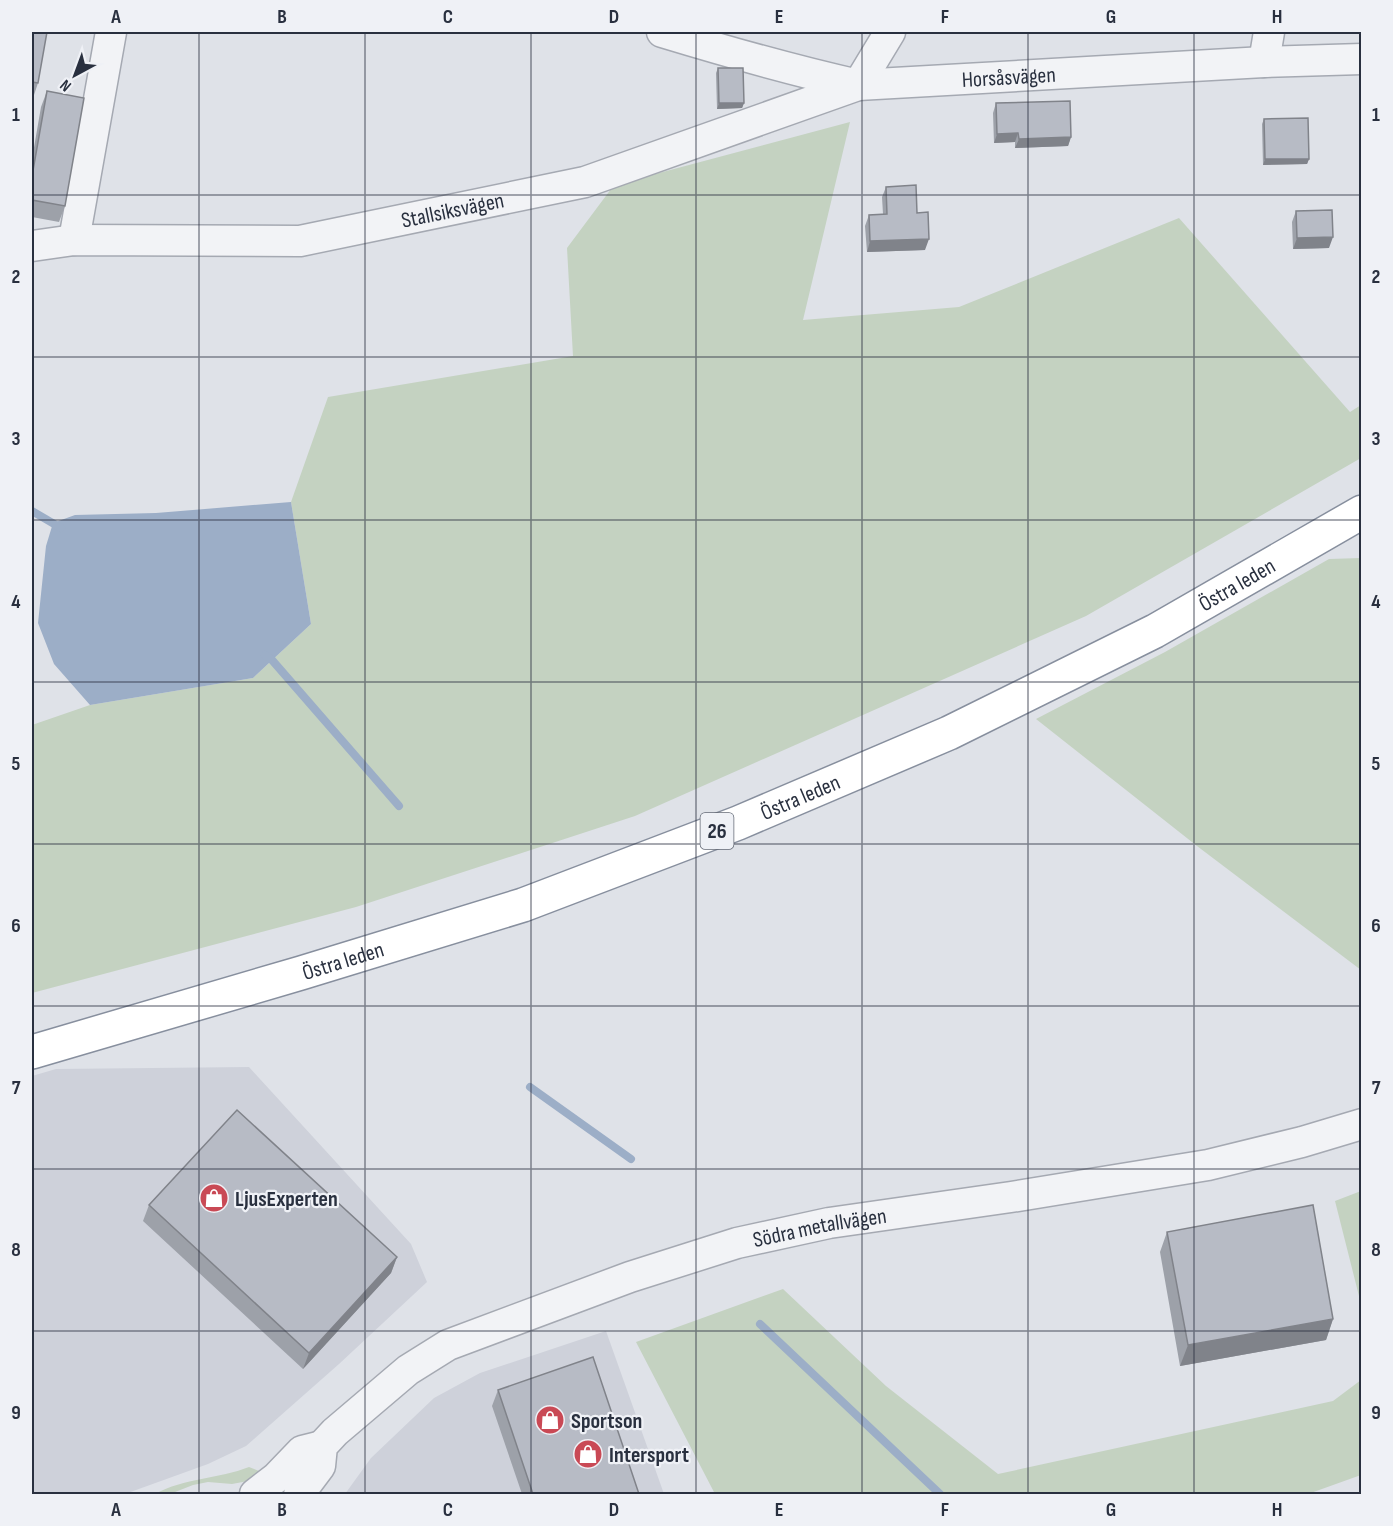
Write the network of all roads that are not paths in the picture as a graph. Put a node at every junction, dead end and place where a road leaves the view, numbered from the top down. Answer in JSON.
{"nodes":[{"id":1,"x":111,"y":32,"type":"edge"},
{"id":2,"x":662,"y":32,"type":"edge"},
{"id":3,"x":890,"y":32,"type":"edge"},
{"id":4,"x":1269,"y":32,"type":"edge"},
{"id":5,"x":1362,"y":59,"type":"edge"},
{"id":6,"x":1264,"y":63,"type":"junction"},
{"id":7,"x":858,"y":85,"type":"junction"},
{"id":8,"x":74,"y":240,"type":"junction"},
{"id":9,"x":32,"y":246,"type":"edge"},
{"id":10,"x":1362,"y":512,"type":"edge"},
{"id":11,"x":32,"y":1052,"type":"edge"},
{"id":12,"x":1362,"y":1124,"type":"edge"},
{"id":13,"x":322,"y":1446,"type":"junction"},
{"id":14,"x":255,"y":1494,"type":"edge"},
{"id":15,"x":299,"y":1494,"type":"edge"}],
"edges":[{"from":1,"to":8,"type":"street"},
{"from":2,"to":7,"type":"street","name":"Horsåsvägen"},
{"from":3,"to":7,"type":"street"},
{"from":4,"to":6,"type":"street"},
{"from":5,"to":6,"type":"street","name":"Horsåsvägen"},
{"from":6,"to":7,"type":"street","name":"Horsåsvägen"},
{"from":7,"to":8,"type":"street","name":"Stallsiksvägen"},
{"from":8,"to":9,"type":"street","name":"Stallsiksvägen"},
{"from":10,"to":11,"type":"highway","name":"Östra leden","number":"26"},
{"from":12,"to":13,"type":"street","name":"Södra metallvägen"},
{"from":13,"to":14,"type":"street","name":"Södra metallvägen"},
{"from":13,"to":15,"type":"street","name":"Södra metallvägen"}]}
